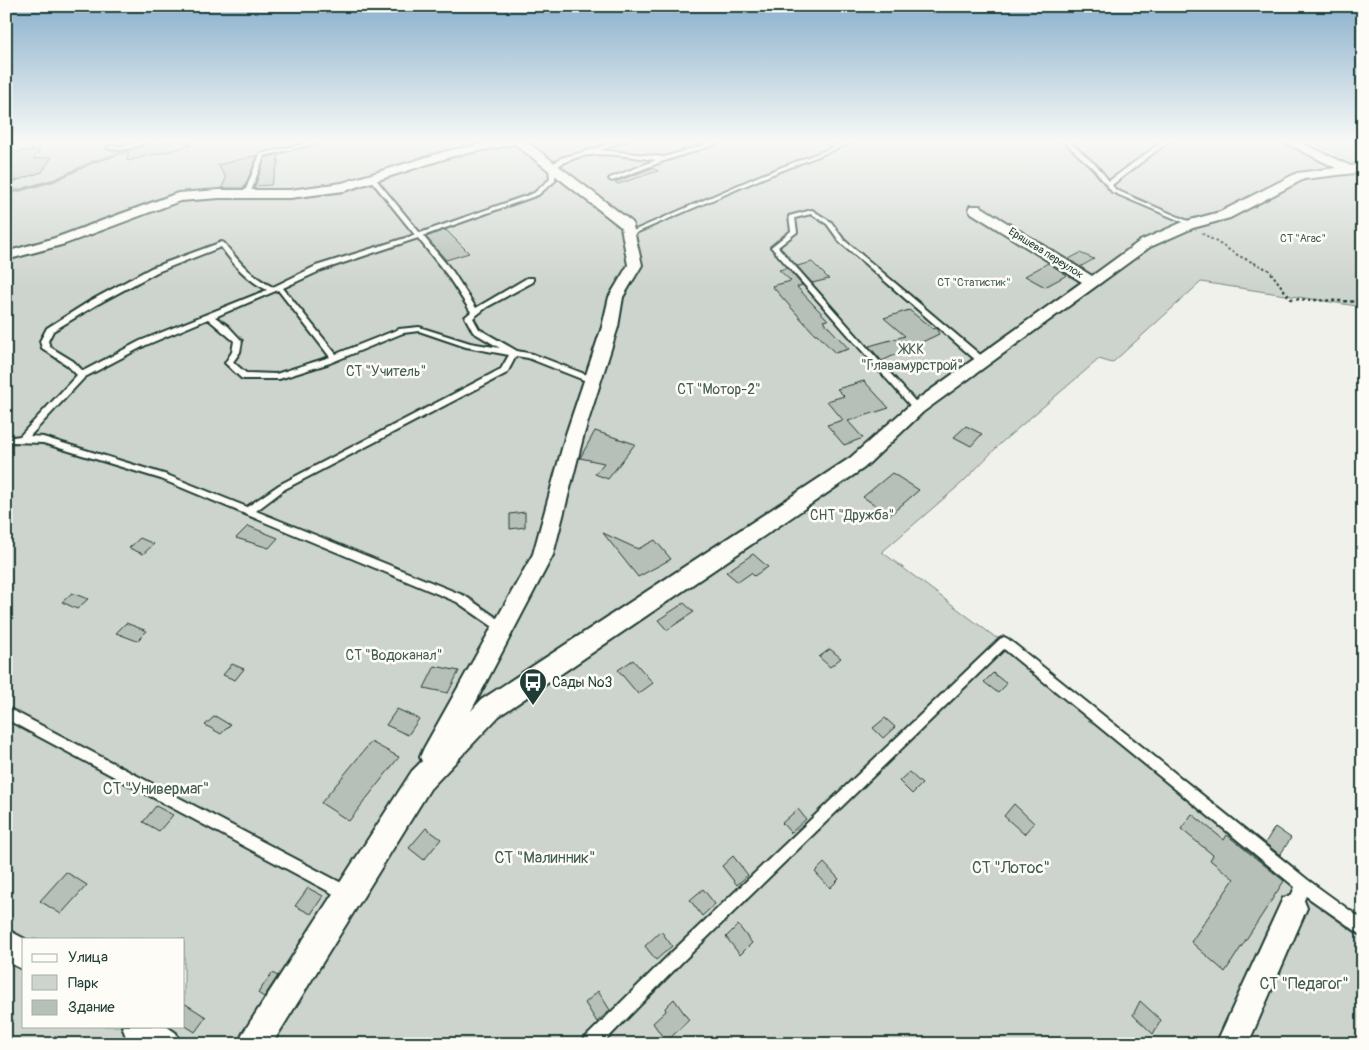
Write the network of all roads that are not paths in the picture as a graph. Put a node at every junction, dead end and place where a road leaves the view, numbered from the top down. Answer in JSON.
{"nodes":[{"id":1,"x":249,"y":190,"type":"edge"},
{"id":2,"x":322,"y":190,"type":"edge"},
{"id":3,"x":382,"y":190,"type":"edge"},
{"id":4,"x":541,"y":190,"type":"edge"},
{"id":5,"x":582,"y":190,"type":"edge"},
{"id":6,"x":729,"y":190,"type":"edge"},
{"id":7,"x":1113,"y":190,"type":"edge"},
{"id":8,"x":1274,"y":190,"type":"edge"},
{"id":9,"x":247,"y":194,"type":"junction"},
{"id":10,"x":975,"y":209,"type":"dead end"},
{"id":11,"x":1190,"y":225,"type":"junction"},
{"id":12,"x":629,"y":234,"type":"junction"},
{"id":13,"x":418,"y":236,"type":"junction"},
{"id":14,"x":6,"y":256,"type":"edge"},
{"id":15,"x":530,"y":280,"type":"dead end"},
{"id":16,"x":1092,"y":282,"type":"junction"},
{"id":17,"x":276,"y":289,"type":"junction"},
{"id":18,"x":475,"y":312,"type":"junction"},
{"id":19,"x":209,"y":316,"type":"junction"},
{"id":20,"x":514,"y":353,"type":"junction"},
{"id":21,"x":335,"y":358,"type":"junction"},
{"id":22,"x":981,"y":360,"type":"junction"},
{"id":23,"x":82,"y":375,"type":"junction"},
{"id":24,"x":592,"y":380,"type":"junction"},
{"id":25,"x":917,"y":408,"type":"junction"},
{"id":26,"x":24,"y":439,"type":"junction"},
{"id":27,"x":6,"y":441,"type":"edge"},
{"id":28,"x":248,"y":511,"type":"junction"},
{"id":29,"x":503,"y":628,"type":"junction"},
{"id":30,"x":6,"y":713,"type":"edge"},
{"id":31,"x":420,"y":780,"type":"junction"},
{"id":32,"x":348,"y":894,"type":"junction"},
{"id":33,"x":1298,"y":896,"type":"junction"},
{"id":34,"x":1363,"y":929,"type":"edge"},
{"id":35,"x":6,"y":944,"type":"edge"},
{"id":36,"x":22,"y":954,"type":"edge"},
{"id":37,"x":140,"y":1028,"type":"edge"},
{"id":38,"x":165,"y":1044,"type":"edge"},
{"id":39,"x":254,"y":1044,"type":"edge"},
{"id":40,"x":591,"y":1044,"type":"edge"},
{"id":41,"x":1232,"y":1044,"type":"edge"}],
"edges":[{"from":1,"to":9,"type":"lane"},
{"from":2,"to":9,"type":"street"},
{"from":3,"to":13,"type":"lane"},
{"from":4,"to":13,"type":"lane"},
{"from":5,"to":12,"type":"street"},
{"from":6,"to":12,"type":"lane"},
{"from":7,"to":11,"type":"lane"},
{"from":8,"to":11,"type":"street"},
{"from":9,"to":14,"type":"street"},
{"from":10,"to":16,"type":"street","name":"Еряшева переулок"},
{"from":11,"to":16,"type":"street"},
{"from":12,"to":24,"type":"street"},
{"from":13,"to":17,"type":"lane"},
{"from":13,"to":18,"type":"lane"},
{"from":15,"to":18,"type":"lane"},
{"from":16,"to":22,"type":"street"},
{"from":17,"to":19,"type":"lane"},
{"from":17,"to":21,"type":"lane"},
{"from":17,"to":23,"type":"lane"},
{"from":18,"to":20,"type":"lane"},
{"from":19,"to":21,"type":"lane"},
{"from":19,"to":23,"type":"lane"},
{"from":20,"to":21,"type":"lane"},
{"from":20,"to":24,"type":"lane"},
{"from":20,"to":28,"type":"lane"},
{"from":22,"to":25,"type":"street"},
{"from":22,"to":25,"type":"lane"},
{"from":23,"to":26,"type":"lane"},
{"from":24,"to":29,"type":"street"},
{"from":25,"to":31,"type":"street"},
{"from":26,"to":27,"type":"lane"},
{"from":26,"to":28,"type":"lane"},
{"from":28,"to":29,"type":"lane"},
{"from":29,"to":31,"type":"street"},
{"from":30,"to":32,"type":"lane"},
{"from":31,"to":32,"type":"street"},
{"from":32,"to":39,"type":"street"},
{"from":33,"to":34,"type":"lane"},
{"from":33,"to":40,"type":"lane"},
{"from":33,"to":41,"type":"street"},
{"from":35,"to":36,"type":"street"},
{"from":37,"to":38,"type":"street"}]}
